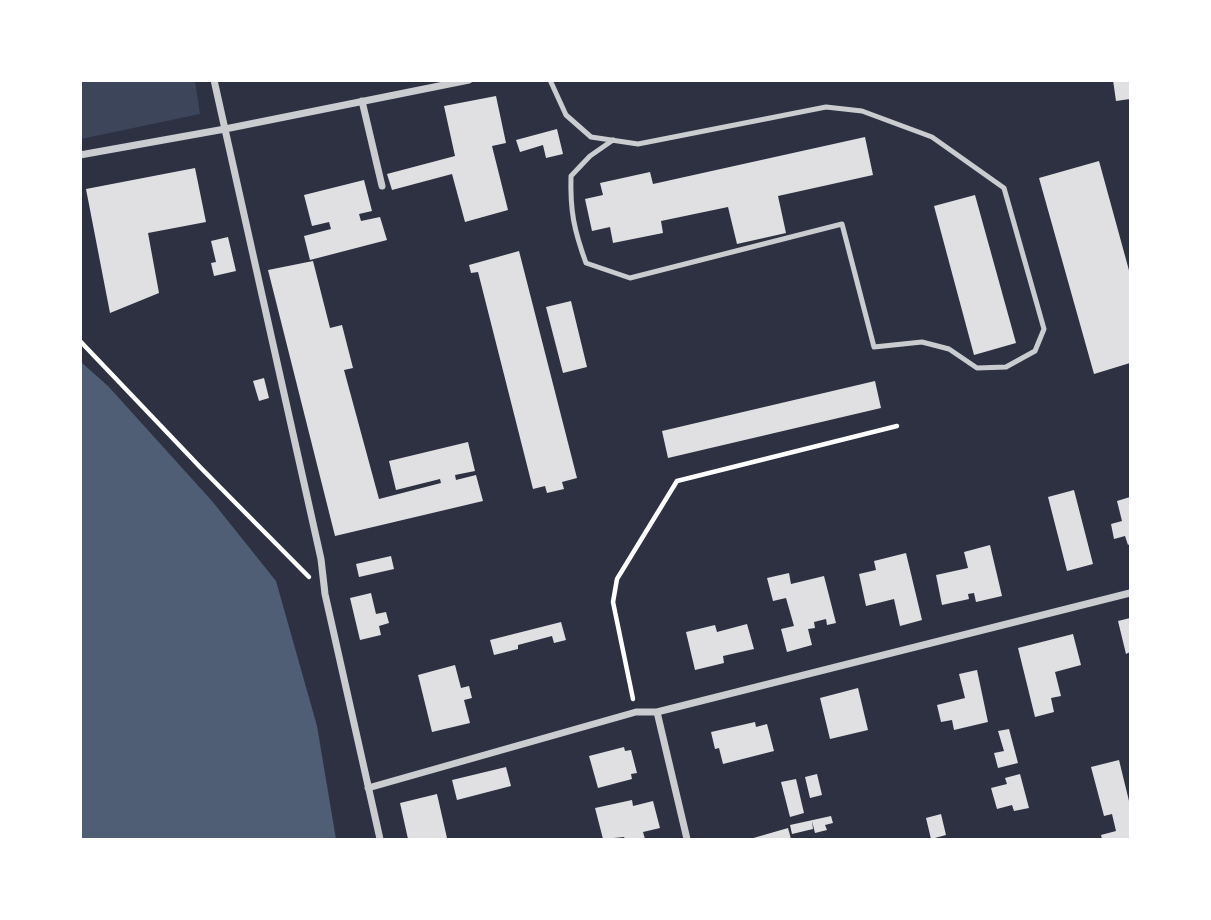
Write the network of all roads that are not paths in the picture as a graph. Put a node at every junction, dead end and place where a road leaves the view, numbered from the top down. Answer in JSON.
{"nodes":[{"id":1,"x":214,"y":80,"type":"edge"},
{"id":2,"x":470,"y":80,"type":"edge"},
{"id":3,"x":550,"y":80,"type":"edge"},
{"id":4,"x":362,"y":101,"type":"junction"},
{"id":5,"x":225,"y":129,"type":"junction"},
{"id":6,"x":613,"y":141,"type":"junction"},
{"id":7,"x":80,"y":155,"type":"edge"},
{"id":8,"x":382,"y":186,"type":"dead end"},
{"id":9,"x":1130,"y":593,"type":"edge"},
{"id":10,"x":657,"y":712,"type":"junction"},
{"id":11,"x":368,"y":788,"type":"junction"},
{"id":12,"x":380,"y":839,"type":"edge"},
{"id":13,"x":687,"y":839,"type":"edge"}],
"edges":[{"from":1,"to":5,"type":"street"},
{"from":2,"to":4,"type":"street"},
{"from":3,"to":6,"type":"lane"},
{"from":4,"to":5,"type":"street"},
{"from":4,"to":8,"type":"street"},
{"from":5,"to":7,"type":"street"},
{"from":5,"to":11,"type":"street"},
{"from":6,"to":6,"type":"lane"},
{"from":9,"to":10,"type":"street"},
{"from":10,"to":11,"type":"street"},
{"from":10,"to":13,"type":"street"},
{"from":11,"to":12,"type":"street"}]}
